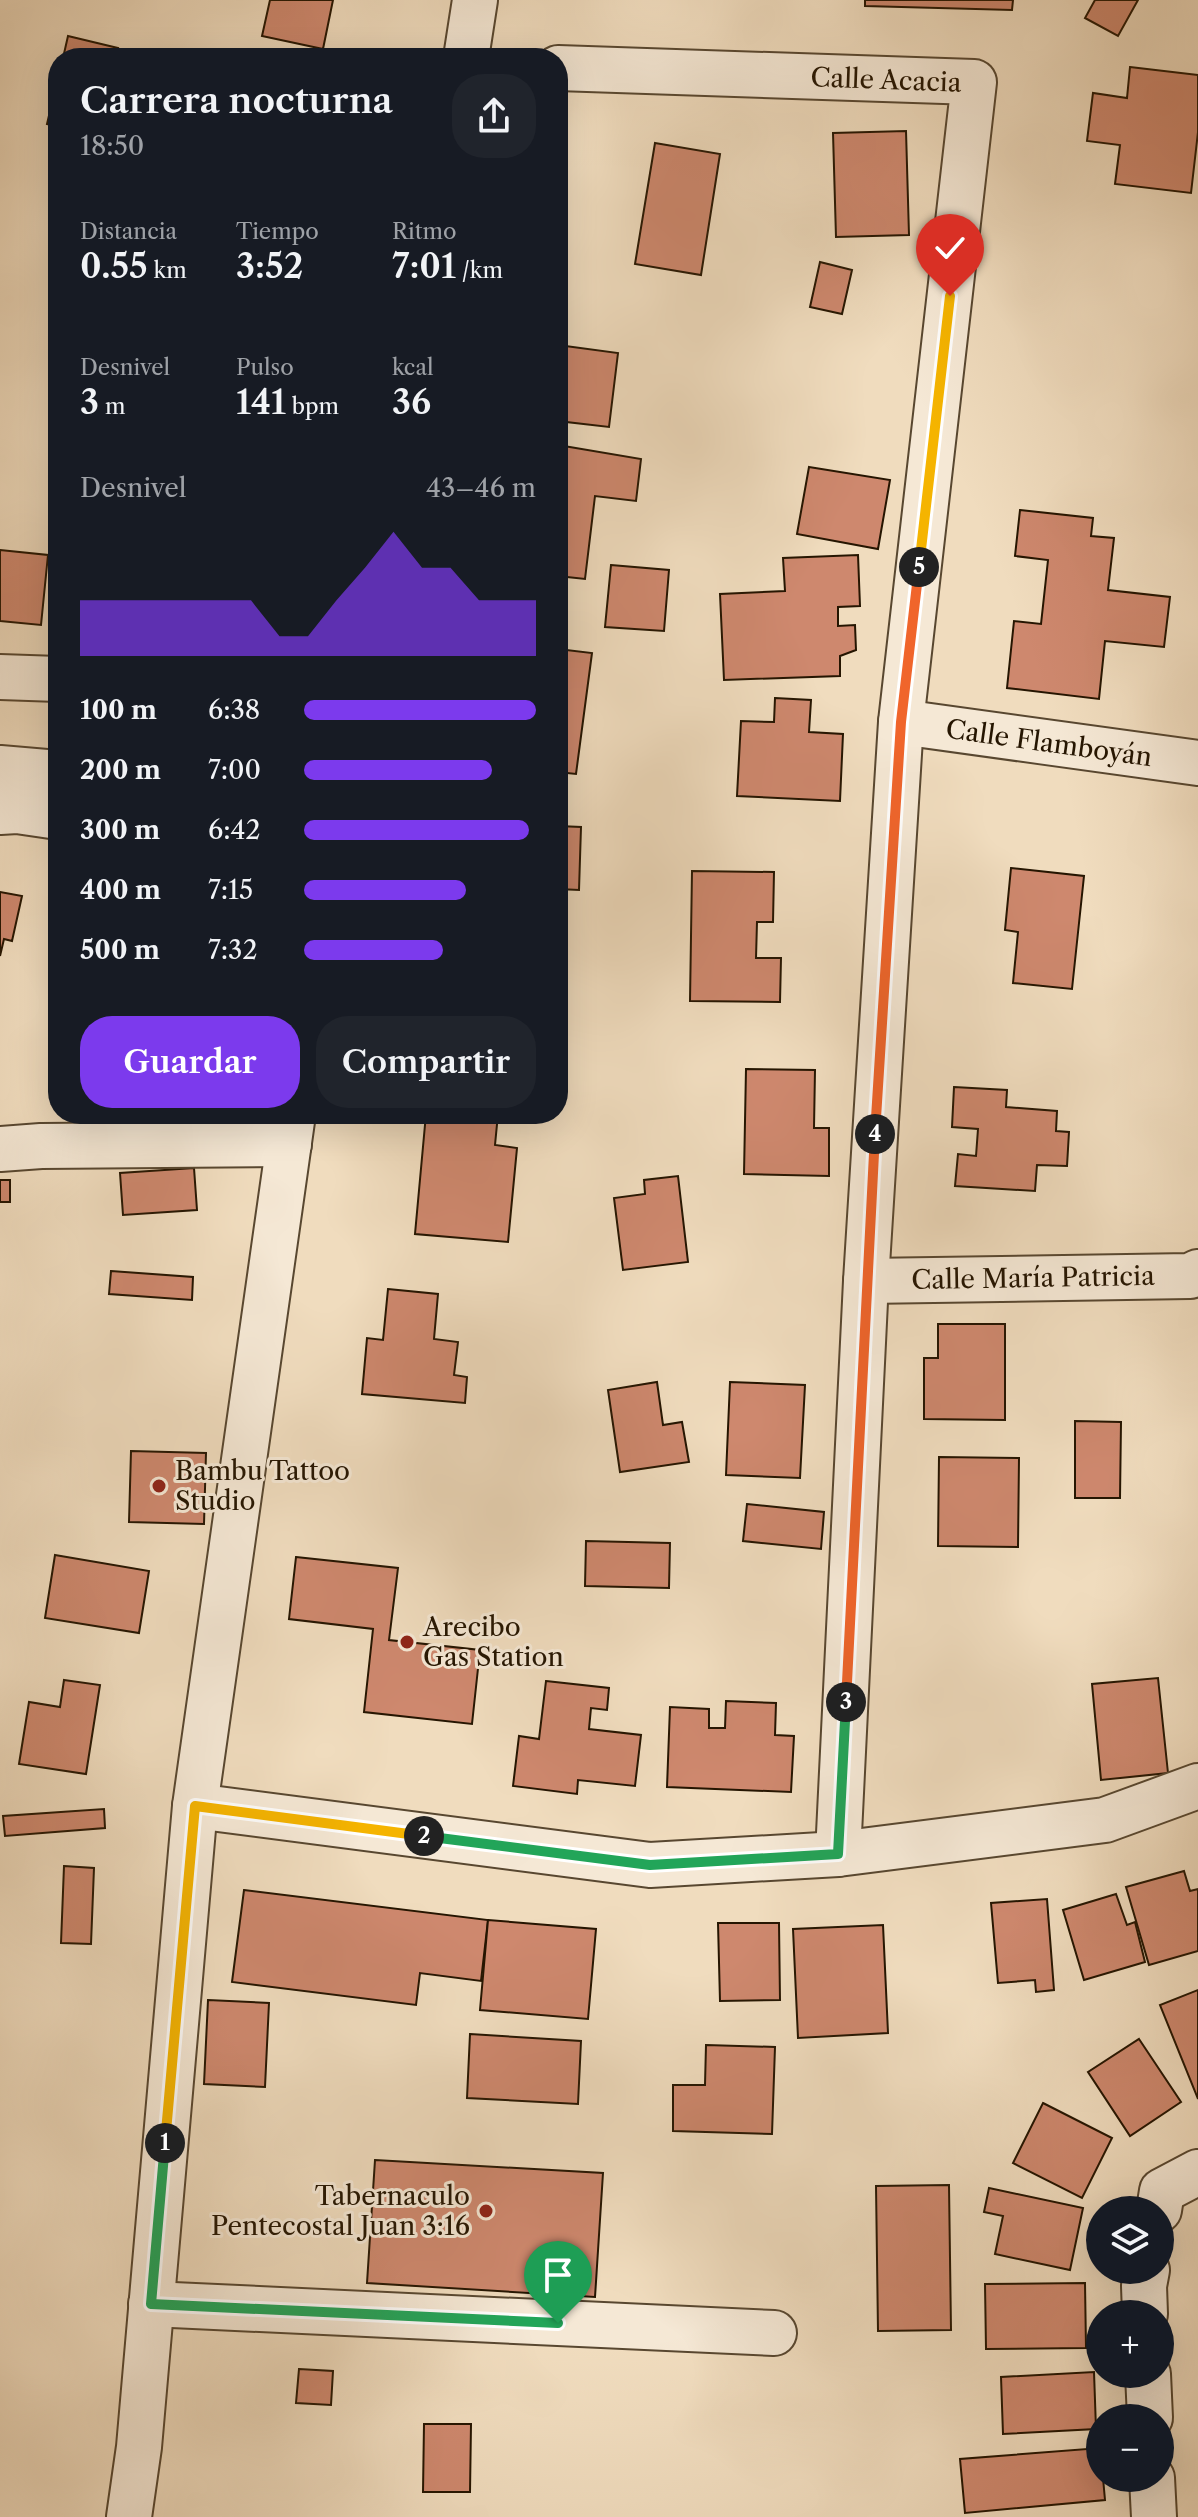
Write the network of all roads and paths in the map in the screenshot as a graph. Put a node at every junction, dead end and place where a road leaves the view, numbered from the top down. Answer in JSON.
{"nodes":[{"id":1,"x":475,"y":0,"type":"edge"},
{"id":2,"x":468,"y":48,"type":"edge"},
{"id":3,"x":568,"y":68,"type":"edge"},
{"id":4,"x":0,"y":677,"type":"edge"},
{"id":5,"x":48,"y":679,"type":"edge"},
{"id":6,"x":901,"y":722,"type":"junction"},
{"id":7,"x":1198,"y":763,"type":"edge"},
{"id":8,"x":0,"y":768,"type":"edge"},
{"id":9,"x":48,"y":772,"type":"edge"},
{"id":10,"x":0,"y":812,"type":"edge"},
{"id":11,"x":48,"y":816,"type":"edge"},
{"id":12,"x":291,"y":1129,"type":"edge"},
{"id":13,"x":0,"y":1149,"type":"edge"},
{"id":14,"x":1198,"y":1272,"type":"edge"},
{"id":15,"x":866,"y":1281,"type":"junction"},
{"id":16,"x":1198,"y":1786,"type":"edge"},
{"id":17,"x":195,"y":1806,"type":"junction"},
{"id":18,"x":838,"y":1854,"type":"junction"},
{"id":19,"x":1198,"y":2172,"type":"edge"},
{"id":20,"x":1161,"y":2196,"type":"edge"},
{"id":21,"x":151,"y":2304,"type":"junction"},
{"id":22,"x":774,"y":2333,"type":"dead end"},
{"id":23,"x":1153,"y":2492,"type":"edge"},
{"id":24,"x":129,"y":2517,"type":"edge"},
{"id":25,"x":1154,"y":2517,"type":"edge"}],
"edges":[{"from":1,"to":2,"type":"street"},
{"from":3,"to":6,"type":"street","name":"Calle Acacia"},
{"from":4,"to":5,"type":"street"},
{"from":6,"to":7,"type":"street","name":"Calle Flamboyán"},
{"from":6,"to":15,"type":"street","name":"Calle Acacia"},
{"from":8,"to":9,"type":"street"},
{"from":10,"to":11,"type":"street"},
{"from":12,"to":13,"type":"street"},
{"from":12,"to":17,"type":"street"},
{"from":14,"to":15,"type":"street","name":"Calle María Patricia"},
{"from":15,"to":18,"type":"street","name":"Calle Acacia"},
{"from":16,"to":18,"type":"street"},
{"from":17,"to":18,"type":"street"},
{"from":17,"to":21,"type":"street"},
{"from":19,"to":20,"type":"street"},
{"from":21,"to":22,"type":"street"},
{"from":21,"to":24,"type":"street"},
{"from":23,"to":25,"type":"street"}]}
